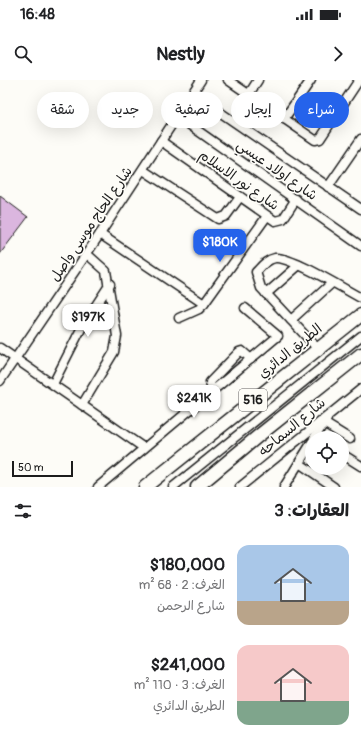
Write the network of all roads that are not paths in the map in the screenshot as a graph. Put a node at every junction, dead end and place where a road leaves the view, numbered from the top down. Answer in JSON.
{"nodes":[{"id":1,"x":201,"y":80,"type":"edge"},
{"id":2,"x":228,"y":80,"type":"edge"},
{"id":3,"x":258,"y":80,"type":"edge"},
{"id":4,"x":311,"y":80,"type":"edge"},
{"id":5,"x":359,"y":80,"type":"edge"},
{"id":6,"x":193,"y":92,"type":"edge"},
{"id":7,"x":245,"y":92,"type":"edge"},
{"id":8,"x":249,"y":92,"type":"edge"},
{"id":9,"x":223,"y":114,"type":"edge"},
{"id":10,"x":286,"y":116,"type":"edge"},
{"id":11,"x":286,"y":120,"type":"edge"},
{"id":12,"x":169,"y":128,"type":"edge"},
{"id":13,"x":194,"y":128,"type":"edge"},
{"id":14,"x":361,"y":139,"type":"edge"},
{"id":15,"x":161,"y":141,"type":"junction"},
{"id":16,"x":143,"y":170,"type":"junction"},
{"id":17,"x":328,"y":187,"type":"junction"},
{"id":18,"x":240,"y":197,"type":"junction"},
{"id":19,"x":296,"y":199,"type":"junction"},
{"id":20,"x":361,"y":209,"type":"edge"},
{"id":21,"x":267,"y":216,"type":"junction"},
{"id":22,"x":100,"y":234,"type":"junction"},
{"id":23,"x":361,"y":246,"type":"edge"},
{"id":24,"x":87,"y":254,"type":"junction"},
{"id":25,"x":299,"y":265,"type":"junction"},
{"id":26,"x":332,"y":283,"type":"junction"},
{"id":27,"x":110,"y":284,"type":"junction"},
{"id":28,"x":266,"y":294,"type":"junction"},
{"id":29,"x":361,"y":298,"type":"edge"},
{"id":30,"x":204,"y":304,"type":"junction"},
{"id":31,"x":245,"y":308,"type":"dead end"},
{"id":32,"x":361,"y":315,"type":"edge"},
{"id":33,"x":179,"y":318,"type":"dead end"},
{"id":34,"x":291,"y":320,"type":"junction"},
{"id":35,"x":361,"y":336,"type":"edge"},
{"id":36,"x":0,"y":348,"type":"edge"},
{"id":37,"x":317,"y":348,"type":"junction"},
{"id":38,"x":361,"y":354,"type":"edge"},
{"id":39,"x":15,"y":358,"type":"junction"},
{"id":40,"x":251,"y":359,"type":"junction"},
{"id":41,"x":0,"y":381,"type":"edge"},
{"id":42,"x":53,"y":384,"type":"junction"},
{"id":43,"x":361,"y":389,"type":"edge"},
{"id":44,"x":212,"y":392,"type":"junction"},
{"id":45,"x":82,"y":405,"type":"junction"},
{"id":46,"x":335,"y":409,"type":"junction"},
{"id":47,"x":324,"y":423,"type":"junction"},
{"id":48,"x":319,"y":431,"type":"edge"},
{"id":49,"x":350,"y":439,"type":"dead end"},
{"id":50,"x":144,"y":448,"type":"junction"},
{"id":51,"x":305,"y":454,"type":"edge"},
{"id":52,"x":349,"y":458,"type":"edge"},
{"id":53,"x":299,"y":463,"type":"junction"},
{"id":54,"x":361,"y":466,"type":"edge"},
{"id":55,"x":98,"y":487,"type":"edge"},
{"id":56,"x":145,"y":487,"type":"edge"},
{"id":57,"x":173,"y":487,"type":"edge"},
{"id":58,"x":197,"y":487,"type":"edge"},
{"id":59,"x":240,"y":487,"type":"edge"},
{"id":60,"x":284,"y":487,"type":"edge"},
{"id":61,"x":334,"y":487,"type":"edge"}],
"edges":[{"from":1,"to":6,"type":"street","name":"شارع الحاج موسى واصل"},
{"from":2,"to":7,"type":"street"},
{"from":3,"to":8,"type":"street"},
{"from":4,"to":10,"type":"street"},
{"from":5,"to":11,"type":"street"},
{"from":9,"to":17,"type":"street"},
{"from":12,"to":15,"type":"street","name":"شارع الحاج موسى واصل"},
{"from":13,"to":19,"type":"street","name":"شارع اولاد عيسي"},
{"from":14,"to":17,"type":"street"},
{"from":15,"to":16,"type":"street","name":"شارع الحاج موسى واصل"},
{"from":15,"to":18,"type":"street","name":"شارع نور الاسلام"},
{"from":16,"to":18,"type":"street"},
{"from":16,"to":22,"type":"street","name":"شارع الحاج موسى واصل"},
{"from":17,"to":20,"type":"street"},
{"from":18,"to":21,"type":"street","name":"شارع نور الاسلام"},
{"from":19,"to":21,"type":"street","name":"شارع نور الاسلام"},
{"from":19,"to":23,"type":"street","name":"شارع اولاد عيسي"},
{"from":21,"to":30,"type":"street"},
{"from":22,"to":24,"type":"street","name":"شارع الحاج موسى واصل"},
{"from":22,"to":30,"type":"street"},
{"from":24,"to":27,"type":"street"},
{"from":24,"to":39,"type":"street","name":"شارع الحاج موسى واصل"},
{"from":25,"to":26,"type":"street"},
{"from":25,"to":28,"type":"street"},
{"from":25,"to":28,"type":"street"},
{"from":26,"to":29,"type":"street"},
{"from":26,"to":34,"type":"street"},
{"from":27,"to":42,"type":"street"},
{"from":27,"to":45,"type":"street"},
{"from":28,"to":34,"type":"street"},
{"from":30,"to":33,"type":"street"},
{"from":31,"to":40,"type":"street"},
{"from":32,"to":37,"type":"highway","name":"الطريق الدائري","number":"516"},
{"from":34,"to":37,"type":"street"},
{"from":35,"to":57,"type":"street"},
{"from":36,"to":39,"type":"street"},
{"from":37,"to":56,"type":"highway","name":"الطريق الدائري","number":"516"},
{"from":38,"to":58,"type":"highway","number":"516"},
{"from":39,"to":41,"type":"street","name":"شارع الحاج موسى واصل"},
{"from":39,"to":42,"type":"street"},
{"from":40,"to":44,"type":"street"},
{"from":40,"to":44,"type":"street"},
{"from":42,"to":45,"type":"street"},
{"from":43,"to":46,"type":"street","name":"شارع السماحه"},
{"from":44,"to":50,"type":"street"},
{"from":45,"to":50,"type":"street"},
{"from":46,"to":47,"type":"street"},
{"from":46,"to":59,"type":"street","name":"شارع السماحه"},
{"from":47,"to":48,"type":"street"},
{"from":47,"to":49,"type":"street"},
{"from":50,"to":55,"type":"street"},
{"from":51,"to":53,"type":"street"},
{"from":52,"to":54,"type":"street"},
{"from":53,"to":60,"type":"street"},
{"from":53,"to":61,"type":"street"}]}
